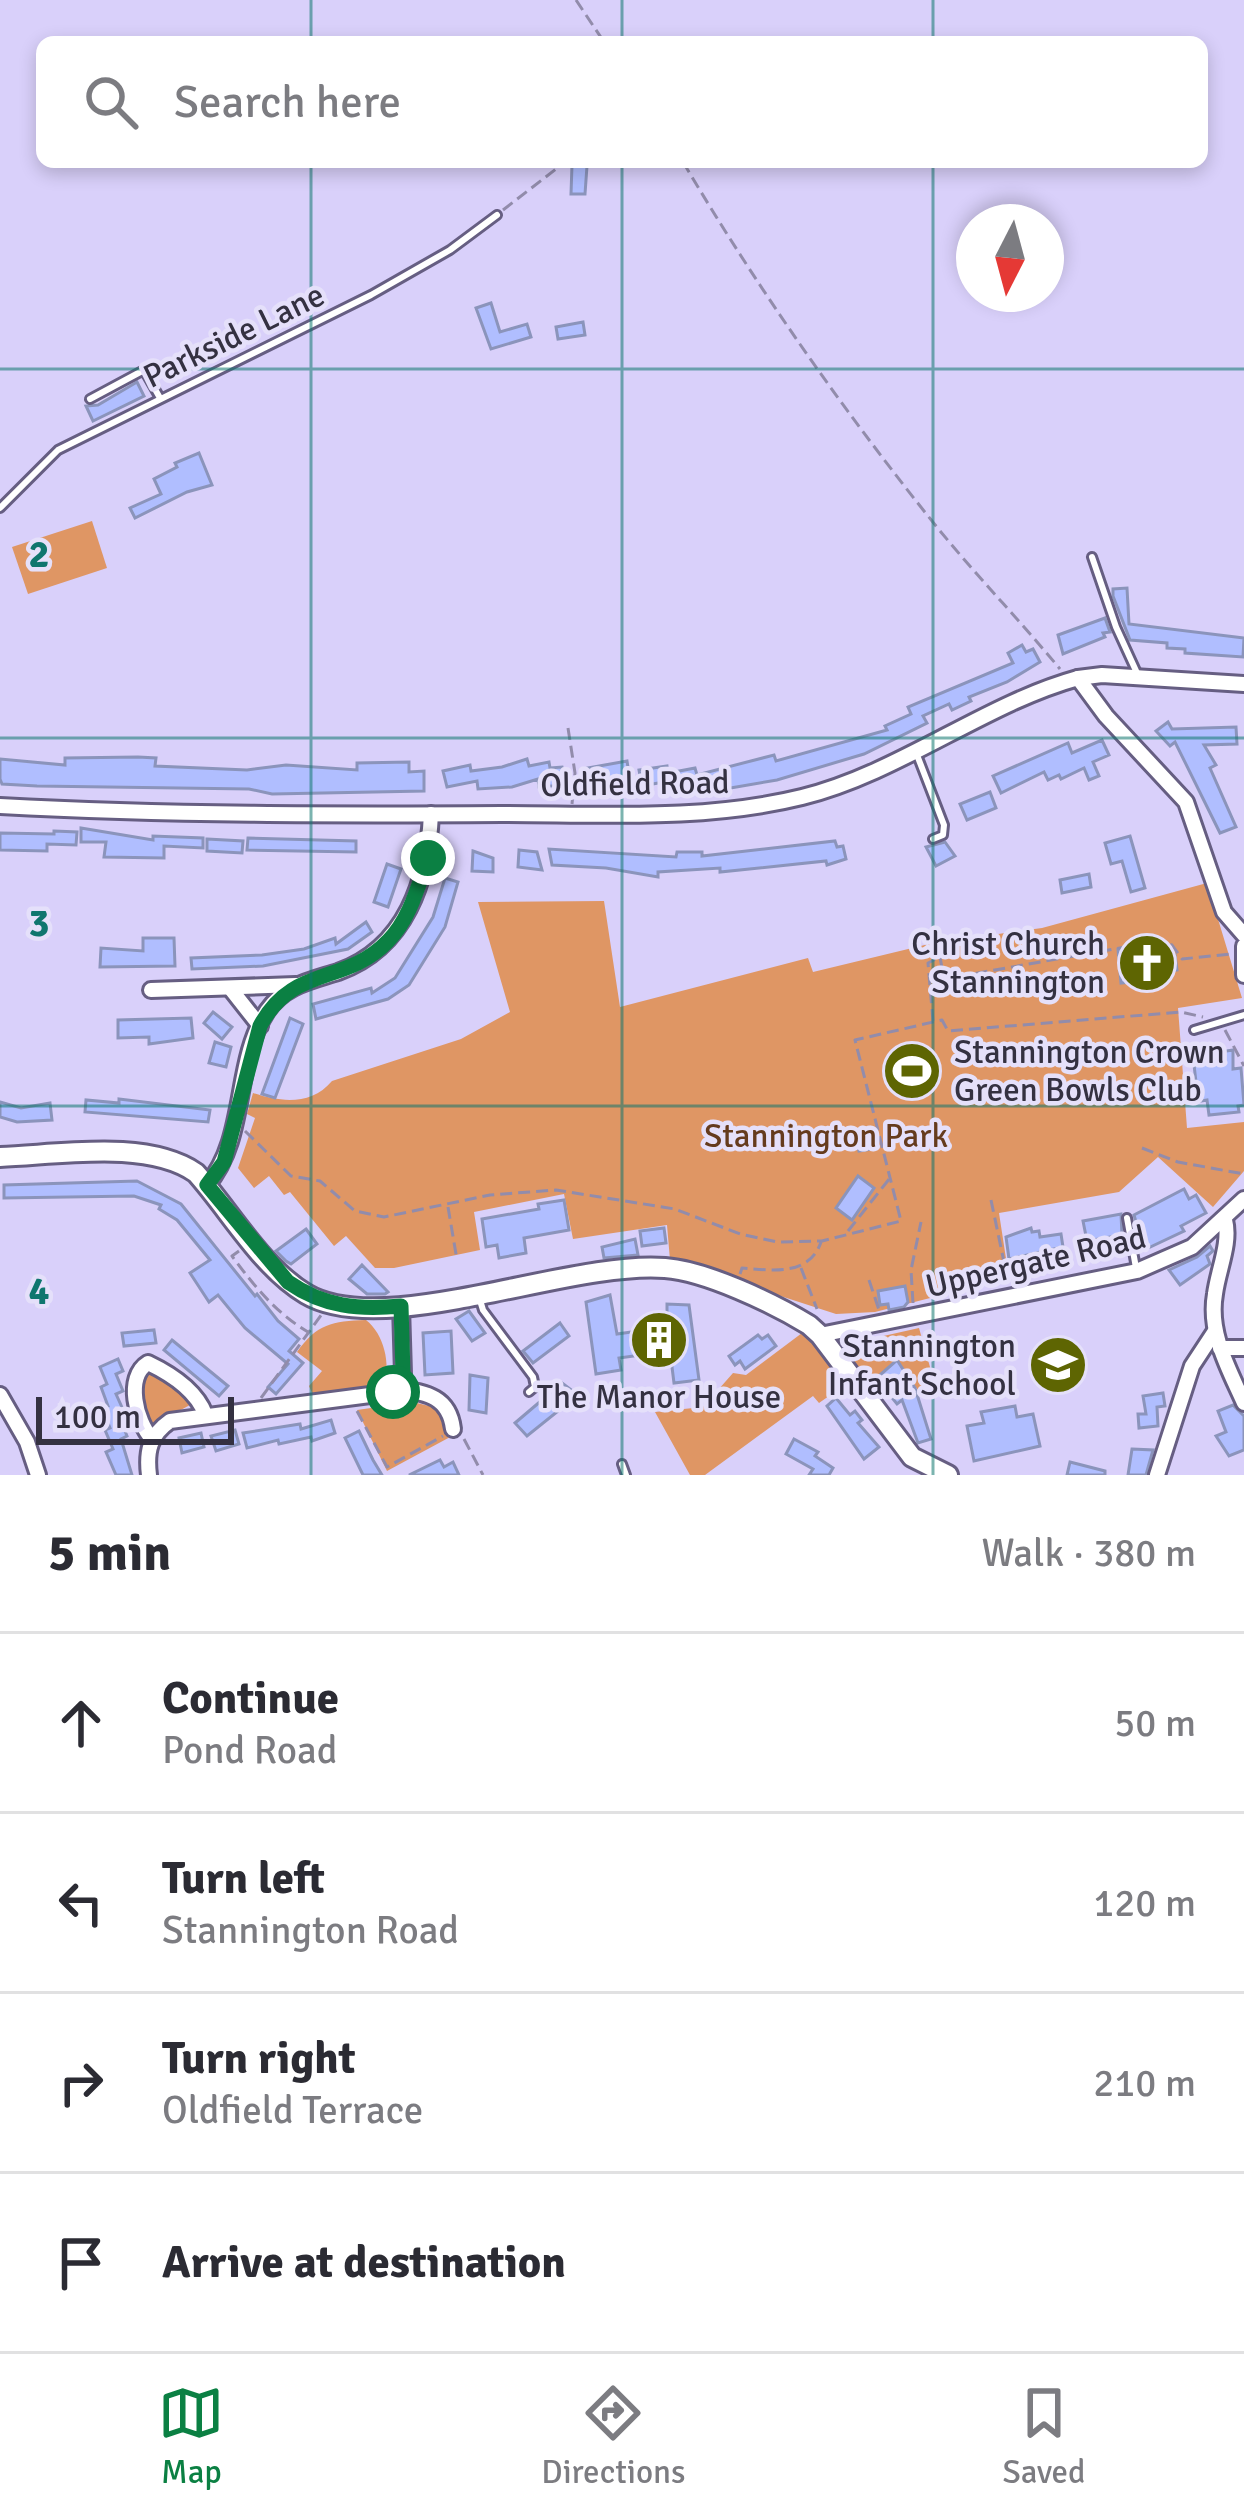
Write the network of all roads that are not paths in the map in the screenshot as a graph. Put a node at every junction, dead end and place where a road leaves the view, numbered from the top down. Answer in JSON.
{"nodes":[{"id":1,"x":497,"y":215,"type":"road end"},
{"id":2,"x":160,"y":398,"type":"junction"},
{"id":3,"x":90,"y":399,"type":"dead end"},
{"id":4,"x":0,"y":508,"type":"edge"},
{"id":5,"x":1092,"y":557,"type":"dead end"},
{"id":6,"x":1138,"y":677,"type":"junction"},
{"id":7,"x":1071,"y":680,"type":"junction"},
{"id":8,"x":1244,"y":684,"type":"edge"},
{"id":9,"x":916,"y":752,"type":"junction"},
{"id":10,"x":0,"y":806,"type":"edge"},
{"id":11,"x":431,"y":814,"type":"junction"},
{"id":12,"x":933,"y":838,"type":"dead end"},
{"id":13,"x":1244,"y":935,"type":"edge"},
{"id":14,"x":1244,"y":948,"type":"edge"},
{"id":15,"x":1244,"y":975,"type":"edge"},
{"id":16,"x":296,"y":985,"type":"junction"},
{"id":17,"x":230,"y":988,"type":"junction"},
{"id":18,"x":151,"y":990,"type":"dead end"},
{"id":19,"x":1244,"y":1015,"type":"edge"},
{"id":20,"x":260,"y":1026,"type":"junction"},
{"id":21,"x":1194,"y":1030,"type":"dead end"},
{"id":22,"x":0,"y":1157,"type":"edge"},
{"id":23,"x":207,"y":1185,"type":"junction"},
{"id":24,"x":1244,"y":1199,"type":"edge"},
{"id":25,"x":1127,"y":1218,"type":"dead end"},
{"id":26,"x":1225,"y":1220,"type":"junction"},
{"id":27,"x":1137,"y":1271,"type":"junction"},
{"id":28,"x":478,"y":1293,"type":"junction"},
{"id":29,"x":401,"y":1306,"type":"junction"},
{"id":30,"x":815,"y":1330,"type":"junction"},
{"id":31,"x":1215,"y":1331,"type":"junction"},
{"id":32,"x":1220,"y":1348,"type":"junction"},
{"id":33,"x":1244,"y":1348,"type":"edge"},
{"id":34,"x":397,"y":1388,"type":"junction"},
{"id":35,"x":529,"y":1392,"type":"dead end"},
{"id":36,"x":0,"y":1395,"type":"edge"},
{"id":37,"x":1244,"y":1403,"type":"edge"},
{"id":38,"x":205,"y":1414,"type":"junction"},
{"id":39,"x":453,"y":1429,"type":"road end"},
{"id":40,"x":152,"y":1439,"type":"junction"},
{"id":41,"x":622,"y":1464,"type":"dead end"},
{"id":42,"x":914,"y":1469,"type":"edge"},
{"id":43,"x":38,"y":1475,"type":"edge"},
{"id":44,"x":148,"y":1475,"type":"edge"},
{"id":45,"x":626,"y":1475,"type":"edge"},
{"id":46,"x":947,"y":1475,"type":"edge"},
{"id":47,"x":1156,"y":1475,"type":"edge"}],
"edges":[{"from":1,"to":2,"type":"lane","name":"Parkside Lane"},
{"from":2,"to":3,"type":"lane"},
{"from":2,"to":4,"type":"lane","name":"Parkside Lane"},
{"from":5,"to":6,"type":"lane"},
{"from":6,"to":7,"type":"street","name":"Oldfield Road"},
{"from":6,"to":8,"type":"street","name":"Oldfield Road"},
{"from":7,"to":9,"type":"street","name":"Oldfield Road"},
{"from":7,"to":13,"type":"street"},
{"from":9,"to":11,"type":"street","name":"Oldfield Road"},
{"from":9,"to":12,"type":"lane"},
{"from":10,"to":11,"type":"street","name":"Oldfield Road"},
{"from":11,"to":16,"type":"street"},
{"from":14,"to":15,"type":"street"},
{"from":16,"to":17,"type":"street"},
{"from":16,"to":20,"type":"street"},
{"from":17,"to":18,"type":"street"},
{"from":17,"to":20,"type":"street"},
{"from":19,"to":21,"type":"lane"},
{"from":20,"to":23,"type":"street"},
{"from":22,"to":23,"type":"main road"},
{"from":23,"to":29,"type":"main road"},
{"from":24,"to":26,"type":"street","name":"Uppergate Road"},
{"from":25,"to":27,"type":"lane"},
{"from":26,"to":27,"type":"street","name":"Uppergate Road"},
{"from":26,"to":31,"type":"street"},
{"from":27,"to":30,"type":"street","name":"Uppergate Road"},
{"from":28,"to":29,"type":"main road"},
{"from":28,"to":30,"type":"main road"},
{"from":28,"to":35,"type":"lane"},
{"from":29,"to":34,"type":"street"},
{"from":30,"to":42,"type":"main road"},
{"from":31,"to":32,"type":"street"},
{"from":31,"to":47,"type":"street"},
{"from":32,"to":33,"type":"street"},
{"from":32,"to":37,"type":"street"},
{"from":34,"to":38,"type":"street"},
{"from":34,"to":39,"type":"street"},
{"from":36,"to":43,"type":"street"},
{"from":38,"to":40,"type":"street"},
{"from":38,"to":40,"type":"street"},
{"from":40,"to":44,"type":"street"},
{"from":41,"to":45,"type":"lane"},
{"from":42,"to":46,"type":"main road"}]}
